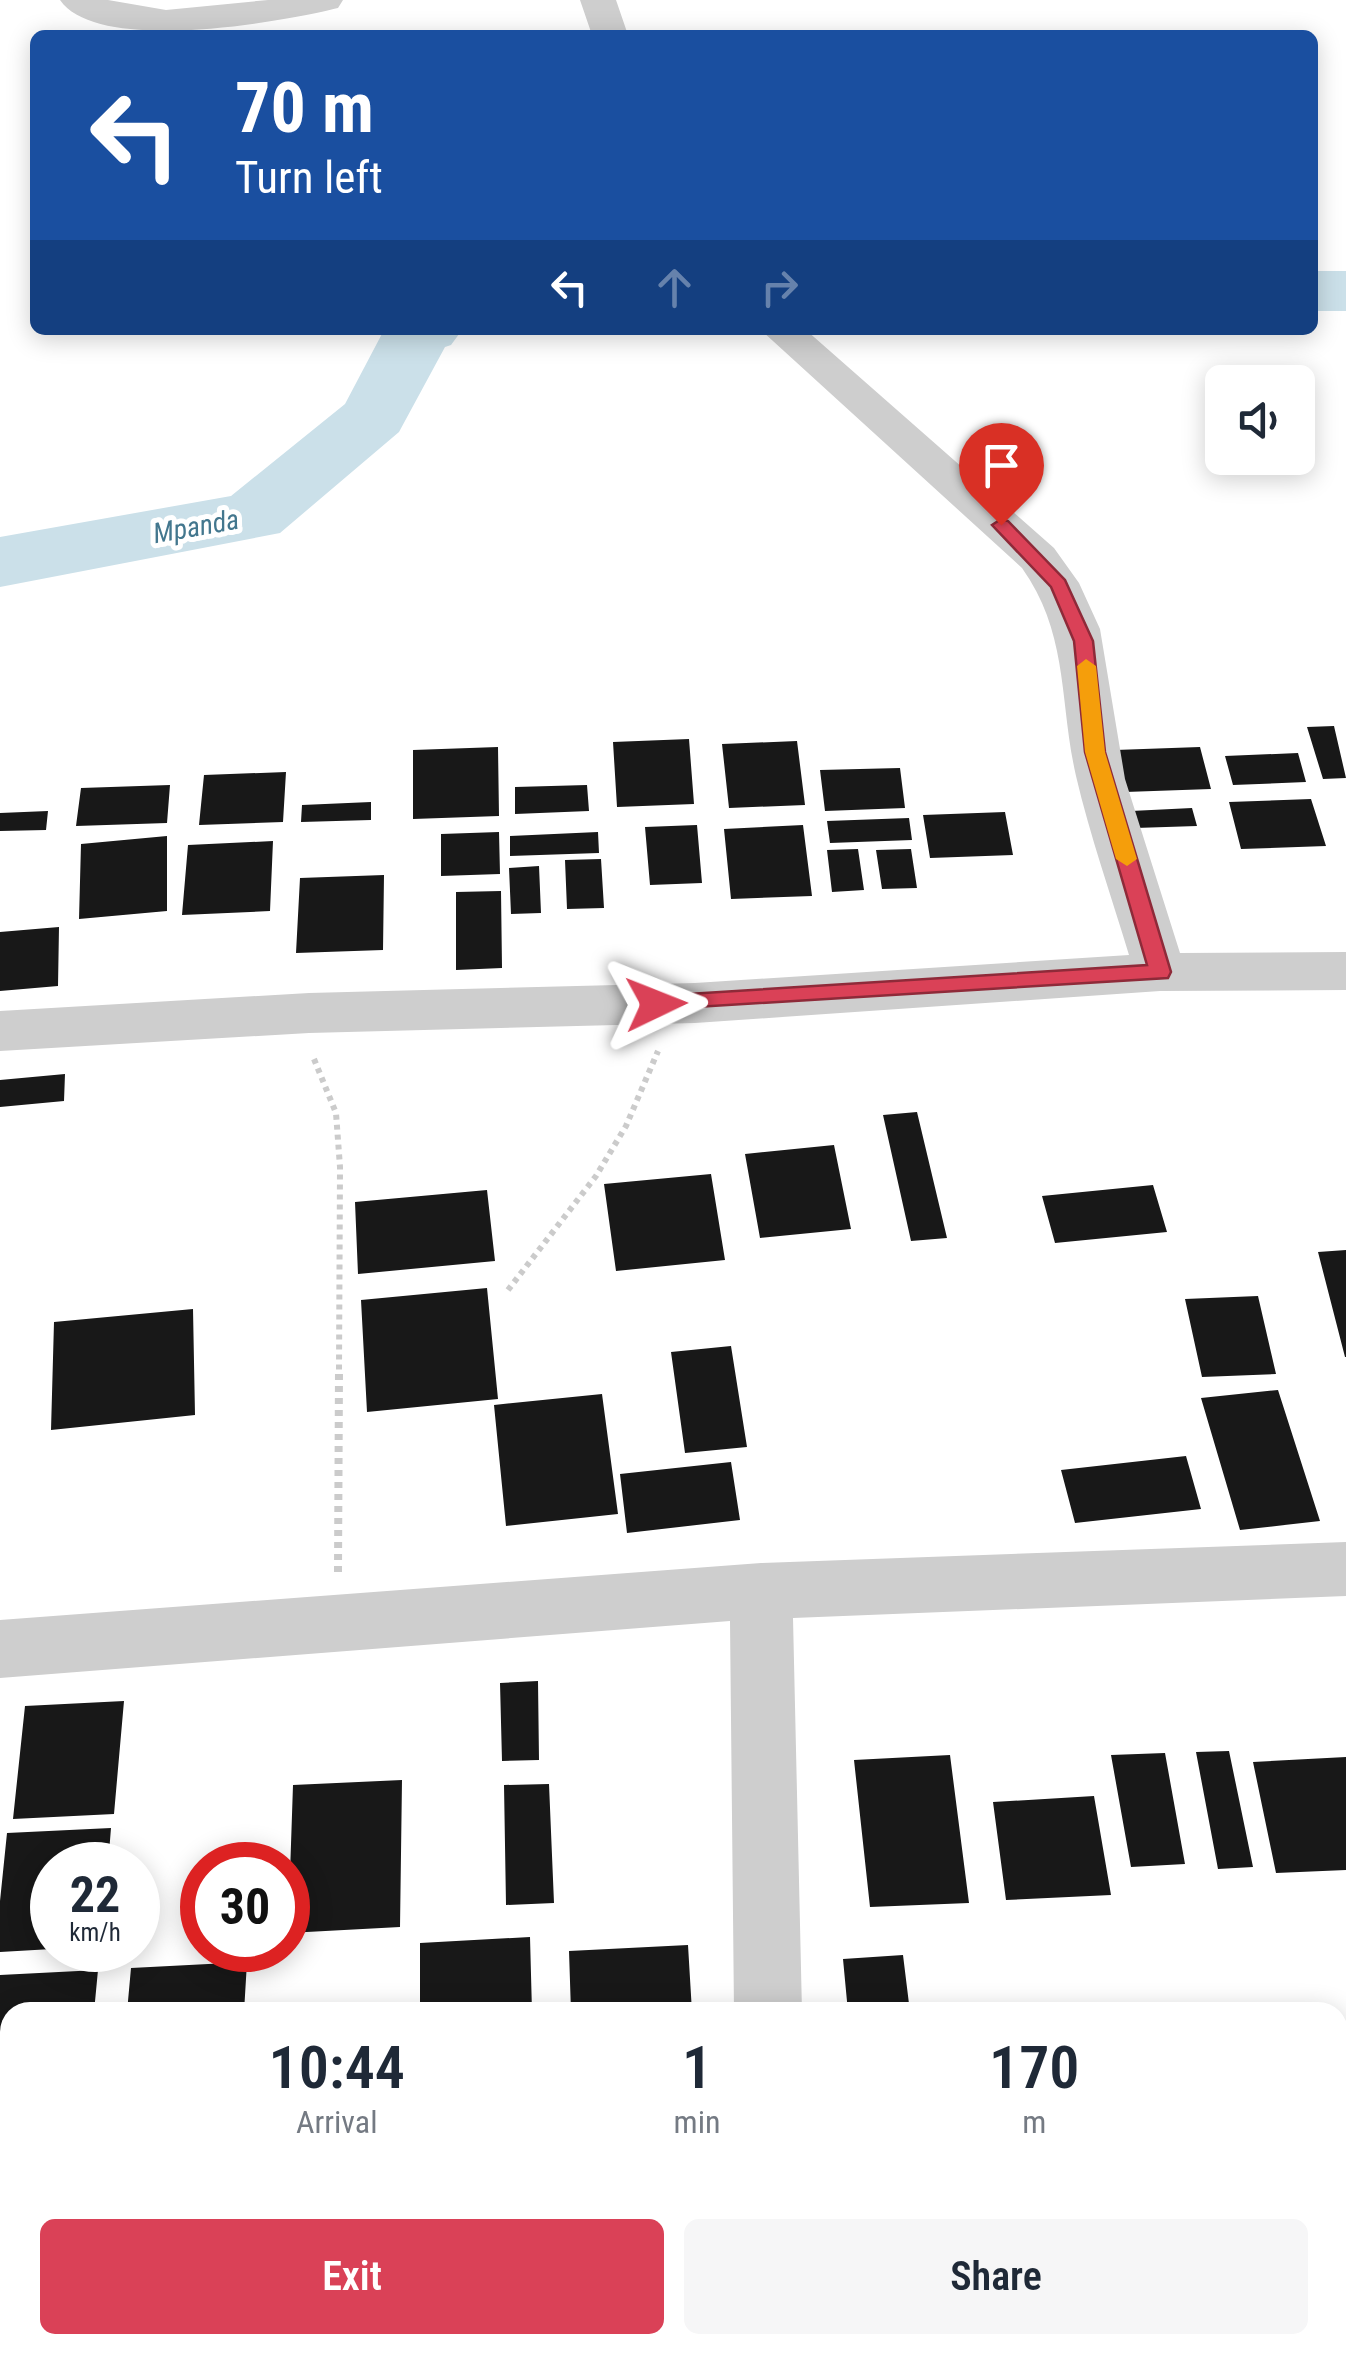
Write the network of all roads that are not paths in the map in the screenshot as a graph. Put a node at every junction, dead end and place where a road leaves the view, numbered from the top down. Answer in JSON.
{"nodes":[{"id":1,"x":78,"y":0,"type":"edge"},
{"id":2,"x":324,"y":0,"type":"edge"},
{"id":3,"x":598,"y":0,"type":"edge"},
{"id":4,"x":608,"y":30,"type":"edge"},
{"id":5,"x":788,"y":335,"type":"edge"},
{"id":6,"x":1346,"y":971,"type":"edge"},
{"id":7,"x":1160,"y":972,"type":"junction"},
{"id":8,"x":0,"y":1031,"type":"edge"},
{"id":9,"x":1346,"y":1568,"type":"edge"},
{"id":10,"x":761,"y":1590,"type":"junction"},
{"id":11,"x":0,"y":1649,"type":"edge"},
{"id":12,"x":768,"y":2002,"type":"edge"}],
"edges":[{"from":1,"to":2,"type":"street"},
{"from":3,"to":4,"type":"street"},
{"from":5,"to":7,"type":"street"},
{"from":6,"to":7,"type":"street"},
{"from":7,"to":8,"type":"street"},
{"from":9,"to":10,"type":"street"},
{"from":10,"to":11,"type":"street"},
{"from":10,"to":12,"type":"street"}]}
